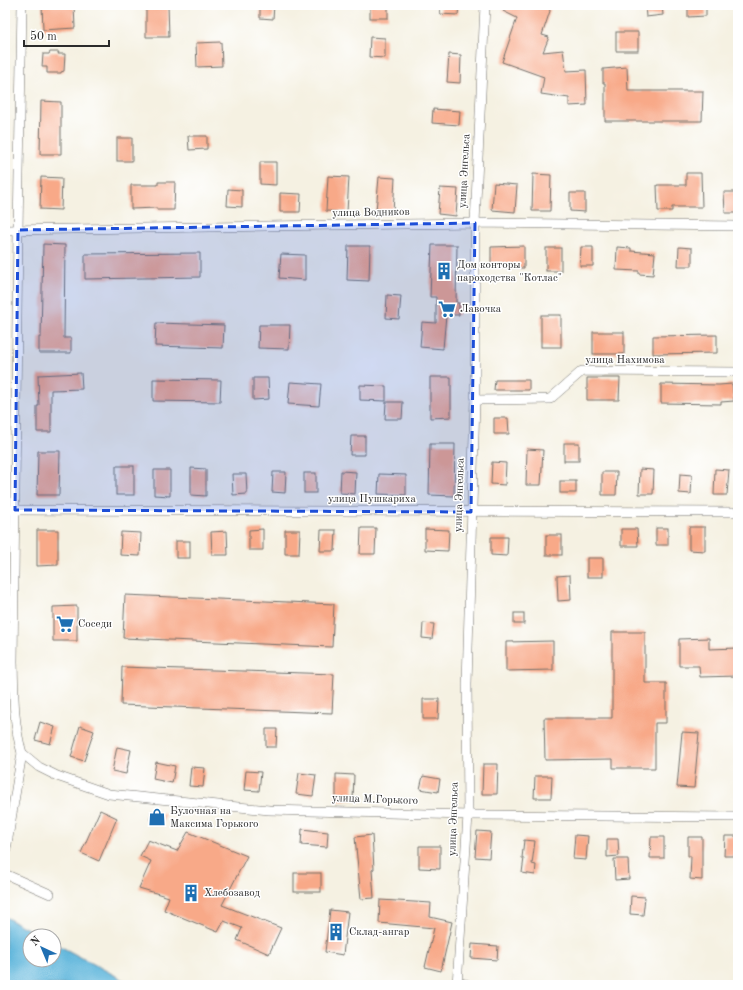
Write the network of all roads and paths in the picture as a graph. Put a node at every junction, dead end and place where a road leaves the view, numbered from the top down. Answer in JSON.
{"nodes":[{"id":1,"x":22,"y":5,"type":"edge"},
{"id":2,"x":485,"y":5,"type":"edge"},
{"id":3,"x":475,"y":223,"type":"junction"},
{"id":4,"x":738,"y":226,"type":"edge"},
{"id":5,"x":5,"y":230,"type":"edge"},
{"id":6,"x":18,"y":230,"type":"junction"},
{"id":7,"x":738,"y":372,"type":"edge"},
{"id":8,"x":475,"y":400,"type":"junction"},
{"id":9,"x":5,"y":510,"type":"edge"},
{"id":10,"x":15,"y":510,"type":"junction"},
{"id":11,"x":471,"y":512,"type":"junction"},
{"id":12,"x":738,"y":512,"type":"edge"},
{"id":13,"x":22,"y":753,"type":"junction"},
{"id":14,"x":468,"y":815,"type":"junction"},
{"id":15,"x":738,"y":817,"type":"edge"},
{"id":16,"x":5,"y":856,"type":"edge"},
{"id":17,"x":5,"y":874,"type":"edge"},
{"id":18,"x":50,"y":894,"type":"dead end"},
{"id":19,"x":457,"y":983,"type":"edge"},
{"id":20,"x":469,"y":985,"type":"edge"}],
"edges":[{"from":1,"to":6,"type":"street"},
{"from":2,"to":3,"type":"street","name":"улица Энгельса"},
{"from":3,"to":4,"type":"street","name":"улица Водников"},
{"from":3,"to":6,"type":"street","name":"улица Водников"},
{"from":3,"to":8,"type":"street","name":"улица Энгельса"},
{"from":5,"to":6,"type":"street","name":"улица Водников"},
{"from":6,"to":10,"type":"street"},
{"from":7,"to":8,"type":"street","name":"улица Нахимова"},
{"from":8,"to":11,"type":"street","name":"улица Энгельса"},
{"from":9,"to":10,"type":"street","name":"улица Пушкариха"},
{"from":10,"to":11,"type":"street","name":"улица Пушкариха"},
{"from":10,"to":13,"type":"street"},
{"from":11,"to":12,"type":"street","name":"улица Пушкариха"},
{"from":11,"to":14,"type":"street","name":"улица Энгельса"},
{"from":13,"to":14,"type":"street","name":"улица М.Горького"},
{"from":13,"to":16,"type":"street"},
{"from":14,"to":15,"type":"street","name":"улица М.Горького"},
{"from":14,"to":19,"type":"street","name":"улица Энгельса"},
{"from":17,"to":18,"type":"street"},
{"from":19,"to":20,"type":"street"}]}
